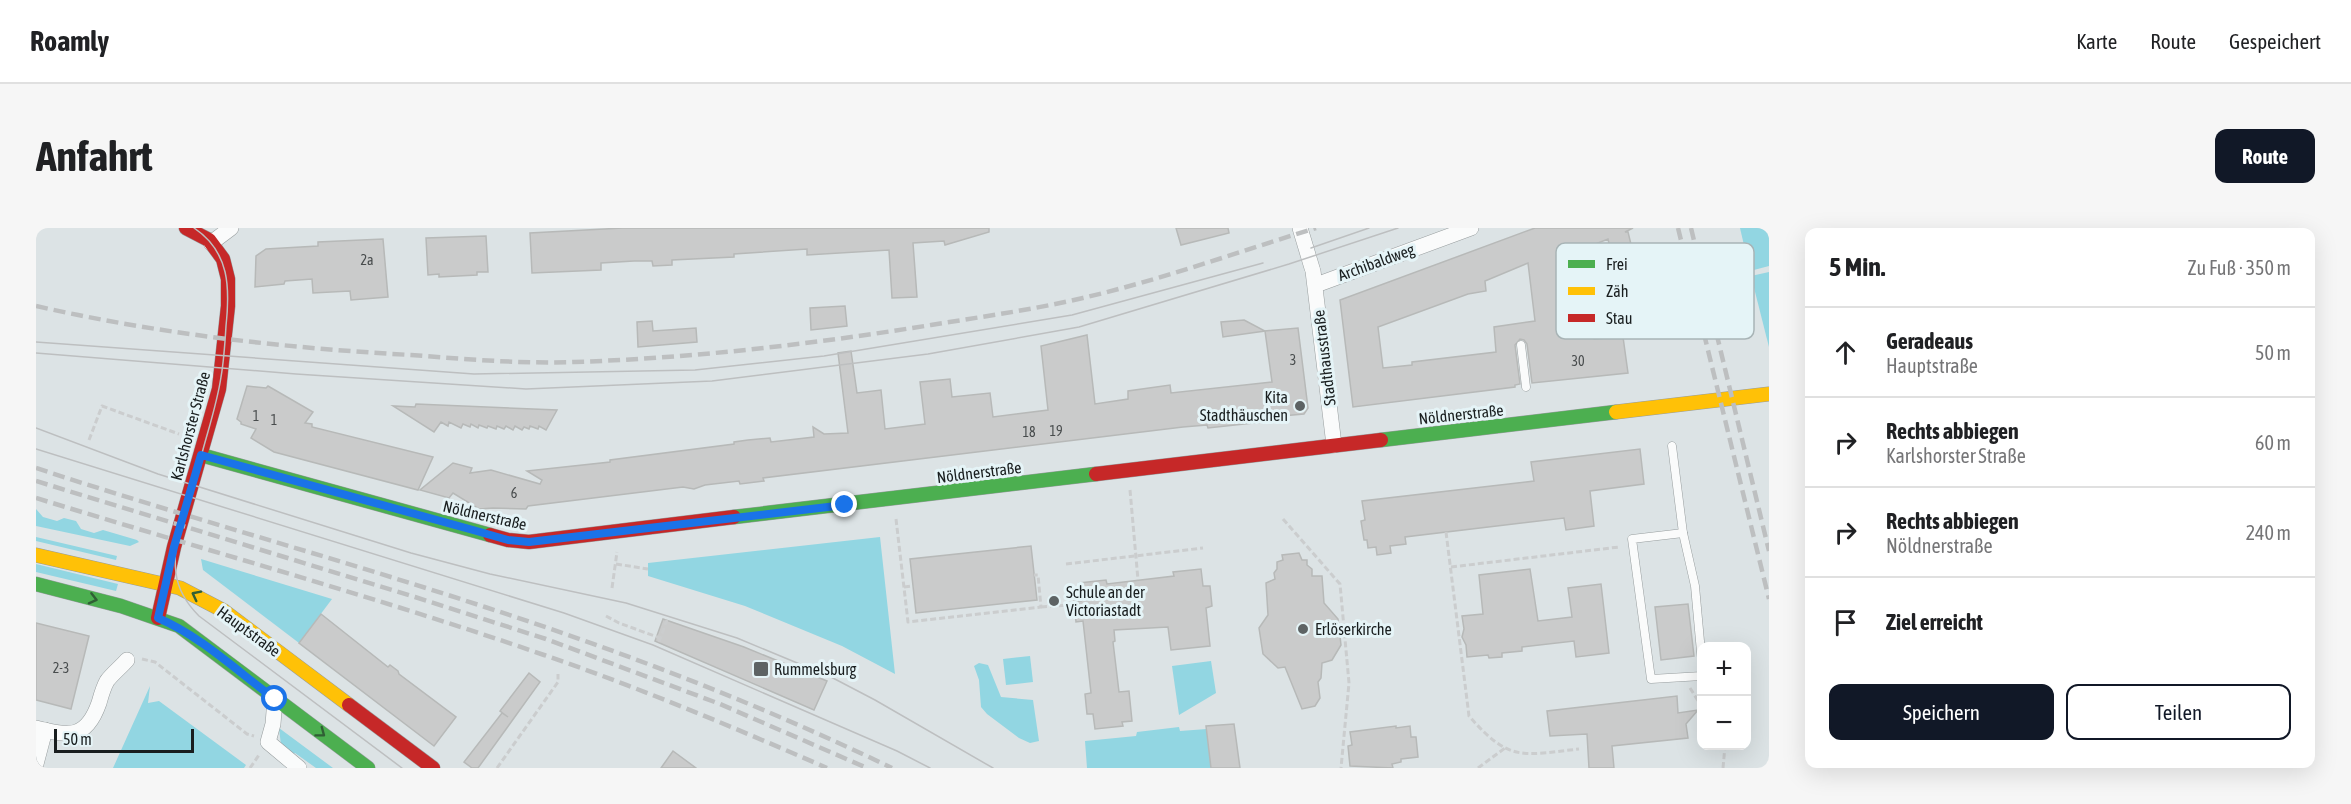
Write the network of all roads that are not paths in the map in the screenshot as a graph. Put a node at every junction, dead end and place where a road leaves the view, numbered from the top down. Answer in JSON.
{"nodes":[{"id":1,"x":186,"y":228,"type":"edge"},
{"id":2,"x":231,"y":228,"type":"edge"},
{"id":3,"x":1300,"y":228,"type":"edge"},
{"id":4,"x":1470,"y":228,"type":"edge"},
{"id":5,"x":211,"y":243,"type":"junction"},
{"id":6,"x":1313,"y":275,"type":"junction"},
{"id":7,"x":1521,"y":345,"type":"dead end"},
{"id":8,"x":1526,"y":387,"type":"dead end"},
{"id":9,"x":1769,"y":394,"type":"edge"},
{"id":10,"x":1334,"y":445,"type":"junction"},
{"id":11,"x":1672,"y":446,"type":"dead end"},
{"id":12,"x":201,"y":455,"type":"junction"},
{"id":13,"x":1683,"y":533,"type":"junction"},
{"id":14,"x":36,"y":555,"type":"edge"},
{"id":15,"x":36,"y":584,"type":"edge"},
{"id":16,"x":165,"y":584,"type":"junction"},
{"id":17,"x":158,"y":618,"type":"junction"},
{"id":18,"x":1699,"y":642,"type":"edge"},
{"id":19,"x":127,"y":660,"type":"road end"},
{"id":20,"x":1697,"y":677,"type":"edge"},
{"id":21,"x":275,"y":699,"type":"junction"},
{"id":22,"x":40,"y":729,"type":"edge"},
{"id":23,"x":36,"y":764,"type":"edge"},
{"id":24,"x":299,"y":768,"type":"edge"},
{"id":25,"x":368,"y":768,"type":"edge"},
{"id":26,"x":433,"y":768,"type":"edge"}],
"edges":[{"from":1,"to":5,"type":"street"},
{"from":2,"to":5,"type":"street"},
{"from":3,"to":6,"type":"street","name":"Stadthausstraße"},
{"from":4,"to":6,"type":"street","name":"Archibaldweg"},
{"from":5,"to":12,"type":"street","name":"Karlshorster Straße"},
{"from":6,"to":10,"type":"street","name":"Stadthausstraße"},
{"from":7,"to":8,"type":"lane"},
{"from":9,"to":10,"type":"street","name":"Nöldnerstraße"},
{"from":10,"to":12,"type":"street","name":"Nöldnerstraße"},
{"from":11,"to":13,"type":"lane"},
{"from":12,"to":16,"type":"street","name":"Karlshorster Straße"},
{"from":13,"to":18,"type":"lane"},
{"from":13,"to":20,"type":"lane"},
{"from":14,"to":16,"type":"street","name":"Hauptstraße"},
{"from":15,"to":17,"type":"street","one_way":true},
{"from":16,"to":17,"type":"street","name":"Karlshorster Straße"},
{"from":26,"to":16,"type":"street","name":"Hauptstraße","one_way":true},
{"from":17,"to":21,"type":"street"},
{"from":19,"to":22,"type":"street"},
{"from":21,"to":24,"type":"street"},
{"from":21,"to":25,"type":"street","one_way":true},
{"from":22,"to":23,"type":"street"}]}
